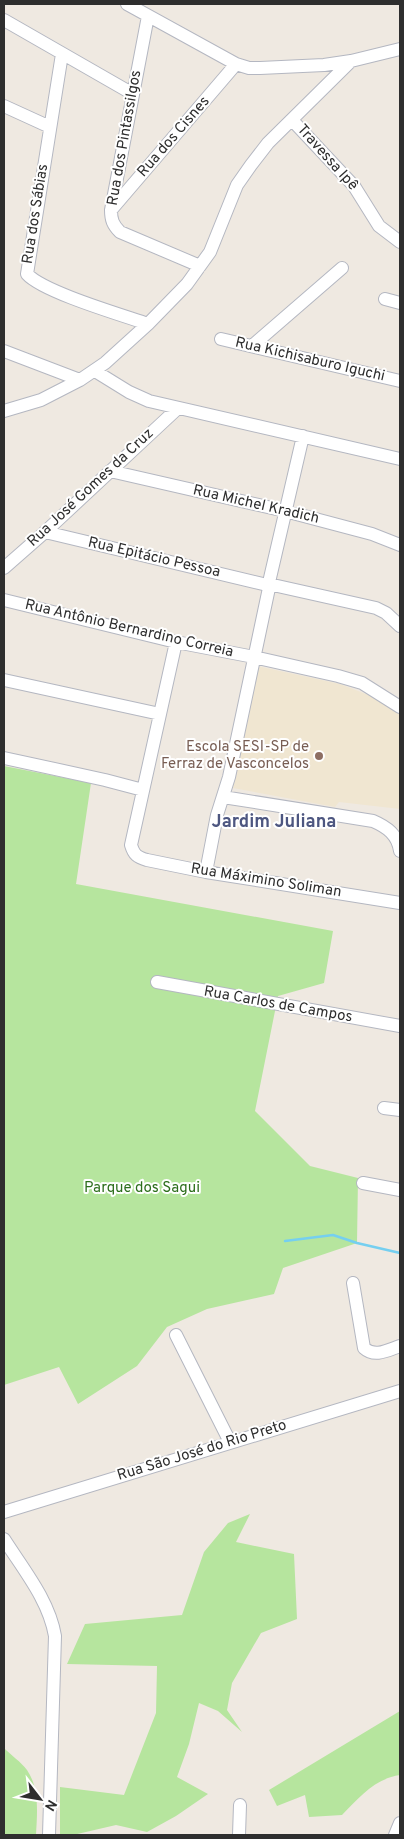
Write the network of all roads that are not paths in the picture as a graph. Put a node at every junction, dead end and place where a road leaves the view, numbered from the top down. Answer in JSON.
{"nodes":[{"id":1,"x":126,"y":4,"type":"edge"},
{"id":2,"x":148,"y":16,"type":"junction"},
{"id":3,"x":4,"y":20,"type":"edge"},
{"id":4,"x":400,"y":49,"type":"edge"},
{"id":5,"x":62,"y":54,"type":"junction"},
{"id":6,"x":351,"y":61,"type":"junction"},
{"id":7,"x":236,"y":64,"type":"junction"},
{"id":8,"x":133,"y":94,"type":"junction"},
{"id":9,"x":4,"y":106,"type":"edge"},
{"id":10,"x":292,"y":120,"type":"junction"},
{"id":11,"x":50,"y":127,"type":"junction"},
{"id":12,"x":111,"y":210,"type":"junction"},
{"id":13,"x":400,"y":242,"type":"edge"},
{"id":14,"x":200,"y":266,"type":"junction"},
{"id":15,"x":342,"y":268,"type":"dead end"},
{"id":16,"x":385,"y":299,"type":"dead end"},
{"id":17,"x":400,"y":303,"type":"edge"},
{"id":18,"x":148,"y":324,"type":"junction"},
{"id":19,"x":221,"y":339,"type":"dead end"},
{"id":20,"x":252,"y":346,"type":"junction"},
{"id":21,"x":4,"y":351,"type":"edge"},
{"id":22,"x":96,"y":370,"type":"junction"},
{"id":23,"x":80,"y":380,"type":"junction"},
{"id":24,"x":400,"y":381,"type":"edge"},
{"id":25,"x":177,"y":408,"type":"junction"},
{"id":26,"x":4,"y":411,"type":"edge"},
{"id":27,"x":303,"y":436,"type":"junction"},
{"id":28,"x":400,"y":459,"type":"edge"},
{"id":29,"x":110,"y":471,"type":"junction"},
{"id":30,"x":285,"y":511,"type":"junction"},
{"id":31,"x":45,"y":532,"type":"junction"},
{"id":32,"x":400,"y":545,"type":"edge"},
{"id":33,"x":4,"y":568,"type":"edge"},
{"id":34,"x":269,"y":584,"type":"junction"},
{"id":35,"x":4,"y":600,"type":"edge"},
{"id":36,"x":400,"y":626,"type":"edge"},
{"id":37,"x":176,"y":642,"type":"junction"},
{"id":38,"x":254,"y":657,"type":"junction"},
{"id":39,"x":4,"y":680,"type":"edge"},
{"id":40,"x":400,"y":707,"type":"edge"},
{"id":41,"x":160,"y":714,"type":"junction"},
{"id":42,"x":4,"y":758,"type":"edge"},
{"id":43,"x":143,"y":790,"type":"junction"},
{"id":44,"x":223,"y":797,"type":"junction"},
{"id":45,"x":400,"y":849,"type":"edge"},
{"id":46,"x":206,"y":872,"type":"junction"},
{"id":47,"x":400,"y":902,"type":"edge"},
{"id":48,"x":156,"y":982,"type":"dead end"},
{"id":49,"x":400,"y":1026,"type":"edge"},
{"id":50,"x":384,"y":1108,"type":"dead end"},
{"id":51,"x":400,"y":1110,"type":"edge"},
{"id":52,"x":363,"y":1183,"type":"dead end"},
{"id":53,"x":400,"y":1190,"type":"edge"},
{"id":54,"x":353,"y":1283,"type":"dead end"},
{"id":55,"x":176,"y":1335,"type":"dead end"},
{"id":56,"x":400,"y":1346,"type":"edge"},
{"id":57,"x":400,"y":1391,"type":"edge"},
{"id":58,"x":230,"y":1442,"type":"junction"},
{"id":59,"x":4,"y":1512,"type":"edge"},
{"id":60,"x":4,"y":1539,"type":"edge"},
{"id":61,"x":240,"y":1805,"type":"dead end"},
{"id":62,"x":400,"y":1823,"type":"edge"},
{"id":63,"x":49,"y":1835,"type":"edge"},
{"id":64,"x":239,"y":1835,"type":"edge"},
{"id":65,"x":395,"y":1835,"type":"edge"}],
"edges":[{"from":1,"to":2,"type":"street"},
{"from":2,"to":7,"type":"street"},
{"from":2,"to":8,"type":"street","name":"Rua dos Pintassilgos"},
{"from":3,"to":5,"type":"street"},
{"from":4,"to":6,"type":"street"},
{"from":5,"to":8,"type":"street"},
{"from":5,"to":11,"type":"street","name":"Rua dos Sábias"},
{"from":6,"to":7,"type":"street"},
{"from":6,"to":10,"type":"street"},
{"from":7,"to":12,"type":"street","name":"Rua dos Cisnes"},
{"from":8,"to":12,"type":"street","name":"Rua dos Pintassilgos"},
{"from":9,"to":11,"type":"street"},
{"from":10,"to":13,"type":"street","name":"Travessa Ipê"},
{"from":10,"to":14,"type":"street"},
{"from":11,"to":18,"type":"street","name":"Rua dos Sábias"},
{"from":12,"to":14,"type":"street","name":"Rua dos Pintassilgos"},
{"from":14,"to":18,"type":"street"},
{"from":15,"to":20,"type":"street"},
{"from":16,"to":17,"type":"street"},
{"from":18,"to":22,"type":"street"},
{"from":19,"to":20,"type":"street","name":"Rua Kichisaburo Iguchi"},
{"from":20,"to":24,"type":"street","name":"Rua Kichisaburo Iguchi"},
{"from":21,"to":23,"type":"street"},
{"from":22,"to":23,"type":"street"},
{"from":22,"to":25,"type":"street"},
{"from":23,"to":26,"type":"street"},
{"from":25,"to":27,"type":"street"},
{"from":25,"to":29,"type":"street","name":"Rua José Gomes da Cruz"},
{"from":27,"to":28,"type":"street"},
{"from":27,"to":30,"type":"street"},
{"from":29,"to":30,"type":"street","name":"Rua Michel Kradich"},
{"from":29,"to":31,"type":"street","name":"Rua José Gomes da Cruz"},
{"from":30,"to":32,"type":"street","name":"Rua Michel Kradich"},
{"from":30,"to":34,"type":"street"},
{"from":31,"to":33,"type":"street","name":"Rua José Gomes da Cruz"},
{"from":31,"to":34,"type":"street","name":"Rua Epitácio Pessoa"},
{"from":34,"to":36,"type":"street","name":"Rua Epitácio Pessoa"},
{"from":34,"to":38,"type":"street"},
{"from":35,"to":37,"type":"street","name":"Rua Antônio Bernardino Correia"},
{"from":37,"to":38,"type":"street","name":"Rua Antônio Bernardino Correia"},
{"from":37,"to":41,"type":"street"},
{"from":38,"to":40,"type":"street","name":"Rua Antônio Bernardino Correia"},
{"from":38,"to":44,"type":"street"},
{"from":39,"to":41,"type":"street"},
{"from":41,"to":43,"type":"street"},
{"from":42,"to":43,"type":"street"},
{"from":43,"to":46,"type":"street","name":"Rua Máximino Soliman"},
{"from":44,"to":45,"type":"street"},
{"from":44,"to":46,"type":"street"},
{"from":46,"to":47,"type":"street","name":"Rua Máximino Soliman"},
{"from":48,"to":49,"type":"street","name":"Rua Carlos de Campos"},
{"from":50,"to":51,"type":"street"},
{"from":52,"to":53,"type":"street"},
{"from":54,"to":56,"type":"street"},
{"from":55,"to":58,"type":"street"},
{"from":57,"to":58,"type":"street","name":"Rua São José do Rio Preto"},
{"from":58,"to":59,"type":"street","name":"Rua São José do Rio Preto"},
{"from":60,"to":63,"type":"street"},
{"from":61,"to":64,"type":"street"},
{"from":62,"to":65,"type":"street"}]}
